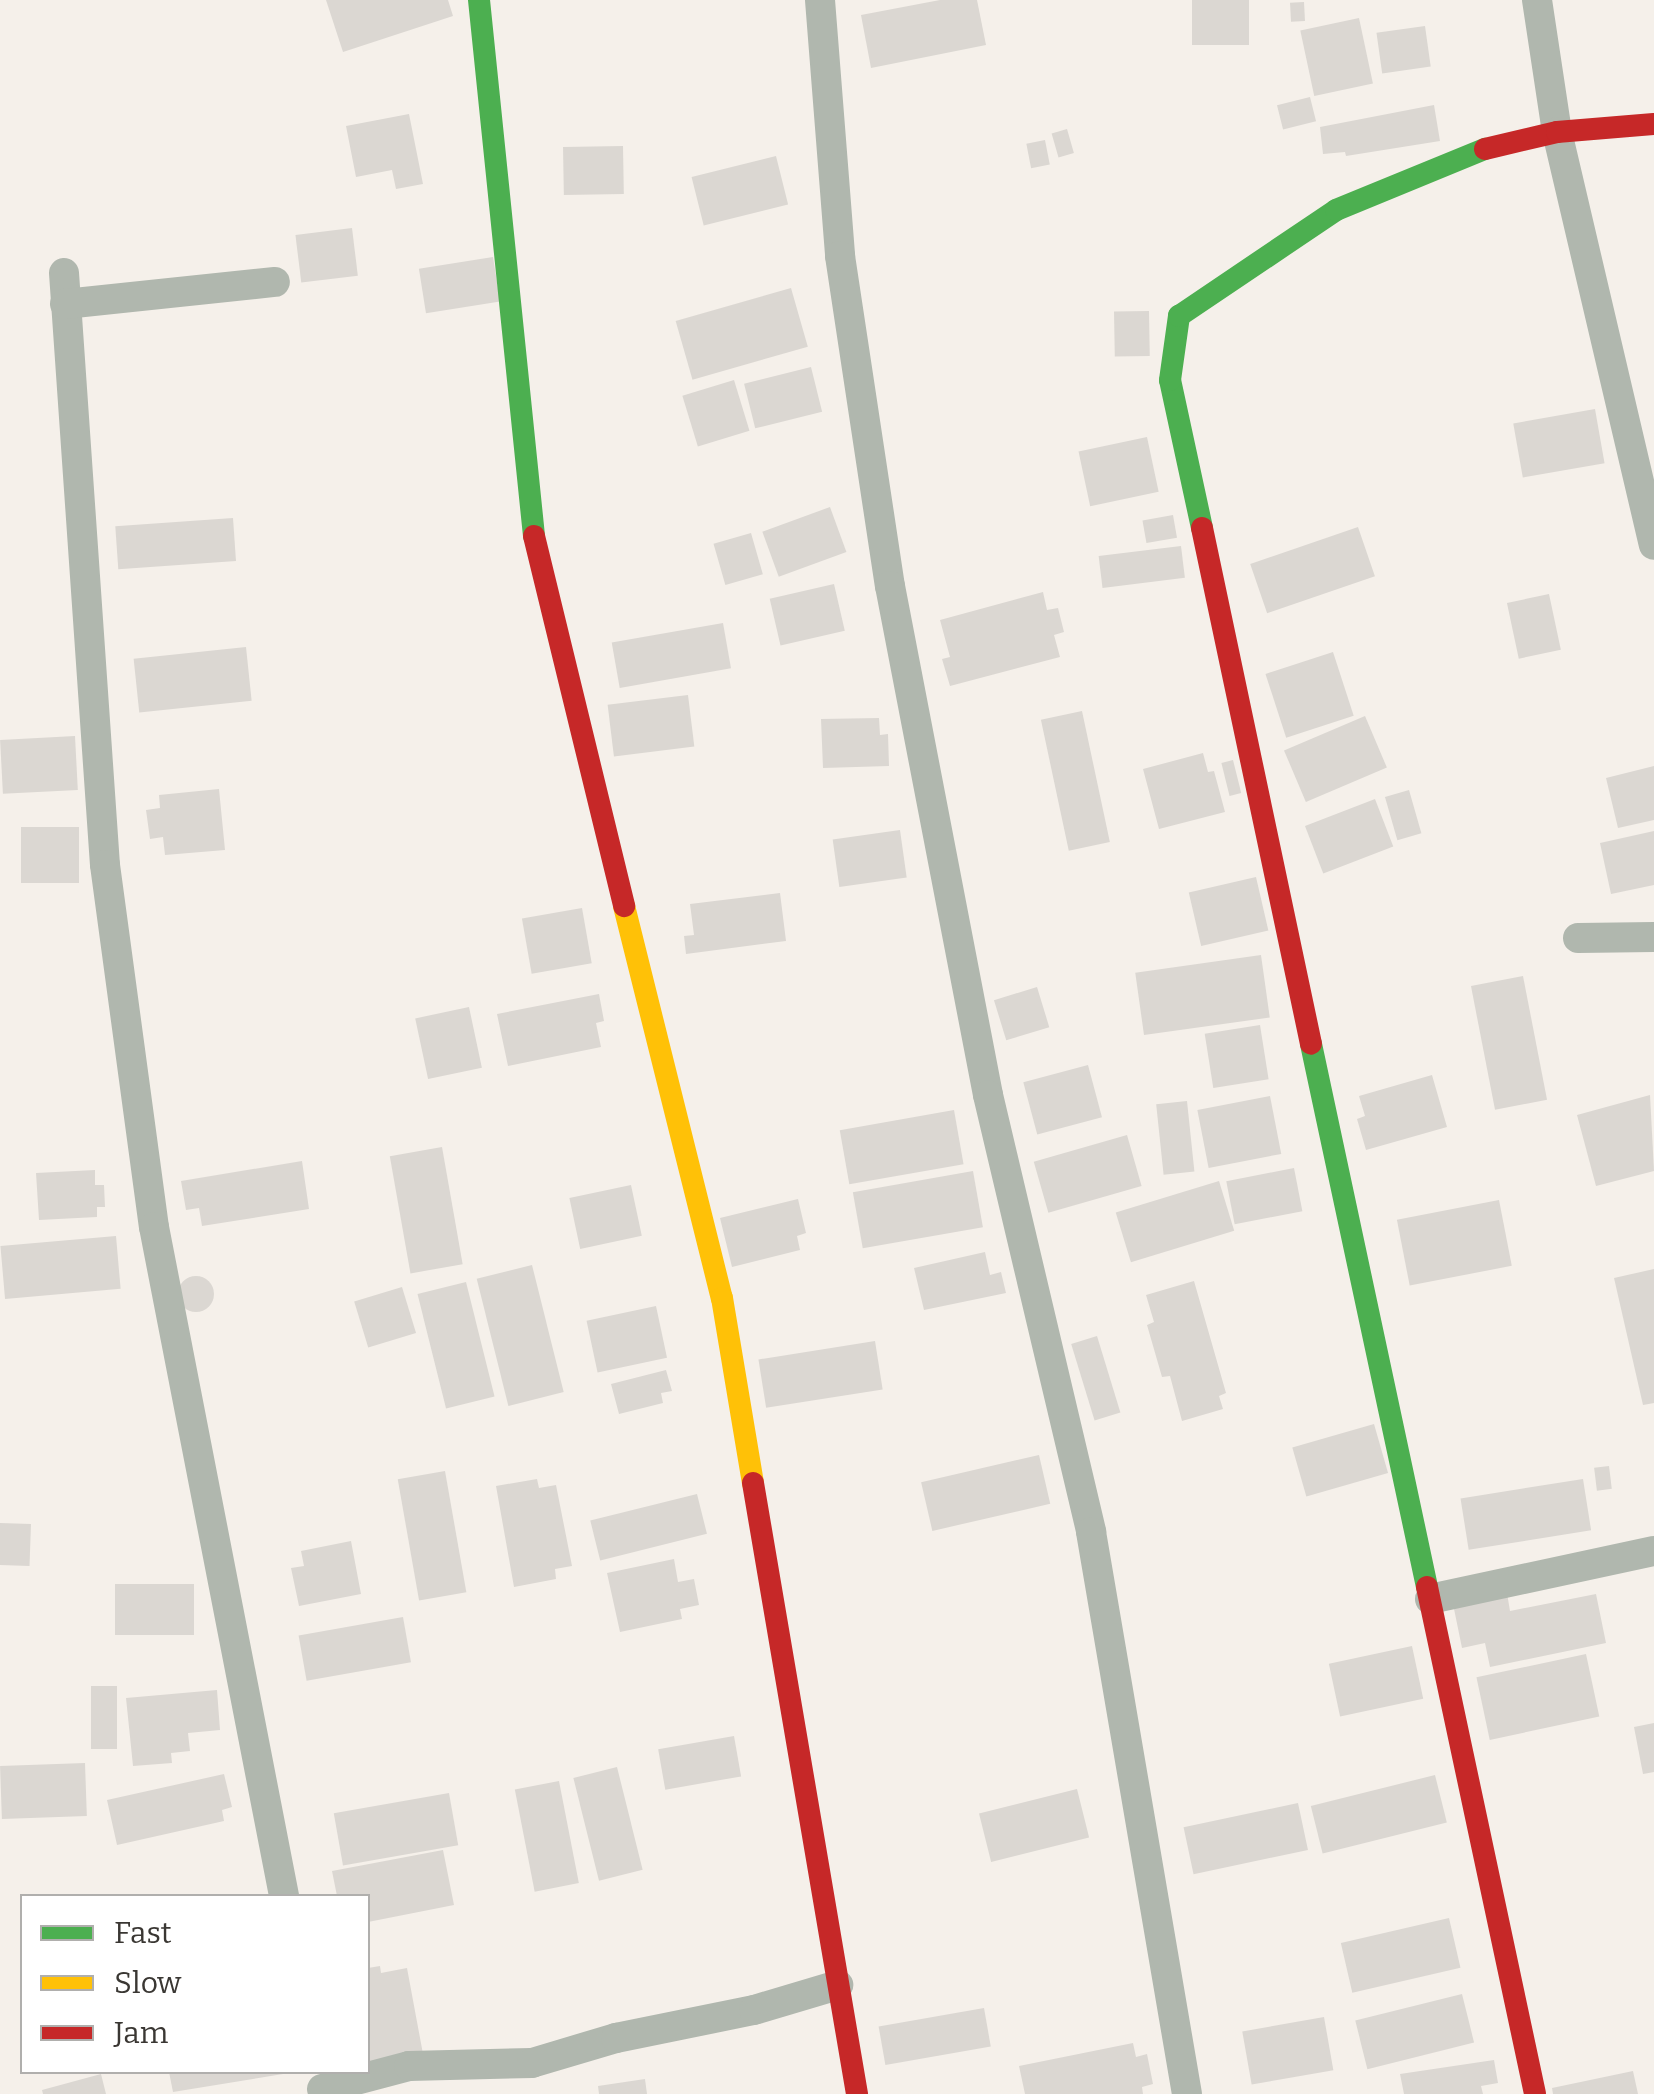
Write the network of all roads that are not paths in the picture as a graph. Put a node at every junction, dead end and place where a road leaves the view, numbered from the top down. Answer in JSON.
{"nodes":[{"id":1,"x":479,"y":0,"type":"edge"},
{"id":2,"x":820,"y":0,"type":"edge"},
{"id":3,"x":1537,"y":0,"type":"edge"},
{"id":4,"x":1654,"y":124,"type":"edge"},
{"id":5,"x":1558,"y":132,"type":"junction"},
{"id":6,"x":275,"y":282,"type":"dead end"},
{"id":7,"x":1654,"y":545,"type":"edge"},
{"id":8,"x":1654,"y":937,"type":"edge"},
{"id":9,"x":1578,"y":938,"type":"dead end"},
{"id":10,"x":1654,"y":1551,"type":"edge"},
{"id":11,"x":1430,"y":1599,"type":"junction"},
{"id":12,"x":284,"y":1894,"type":"edge"},
{"id":13,"x":838,"y":1984,"type":"junction"},
{"id":14,"x":321,"y":2085,"type":"edge"},
{"id":15,"x":856,"y":2094,"type":"edge"},
{"id":16,"x":1188,"y":2094,"type":"edge"},
{"id":17,"x":1535,"y":2094,"type":"edge"}],
"edges":[{"from":1,"to":13,"type":"street"},
{"from":2,"to":16,"type":"street"},
{"from":3,"to":5,"type":"street"},
{"from":4,"to":5,"type":"street"},
{"from":5,"to":7,"type":"street"},
{"from":5,"to":11,"type":"street"},
{"from":6,"to":12,"type":"street"},
{"from":8,"to":9,"type":"street"},
{"from":10,"to":11,"type":"street"},
{"from":11,"to":17,"type":"street"},
{"from":13,"to":14,"type":"street"},
{"from":13,"to":15,"type":"street"}]}
